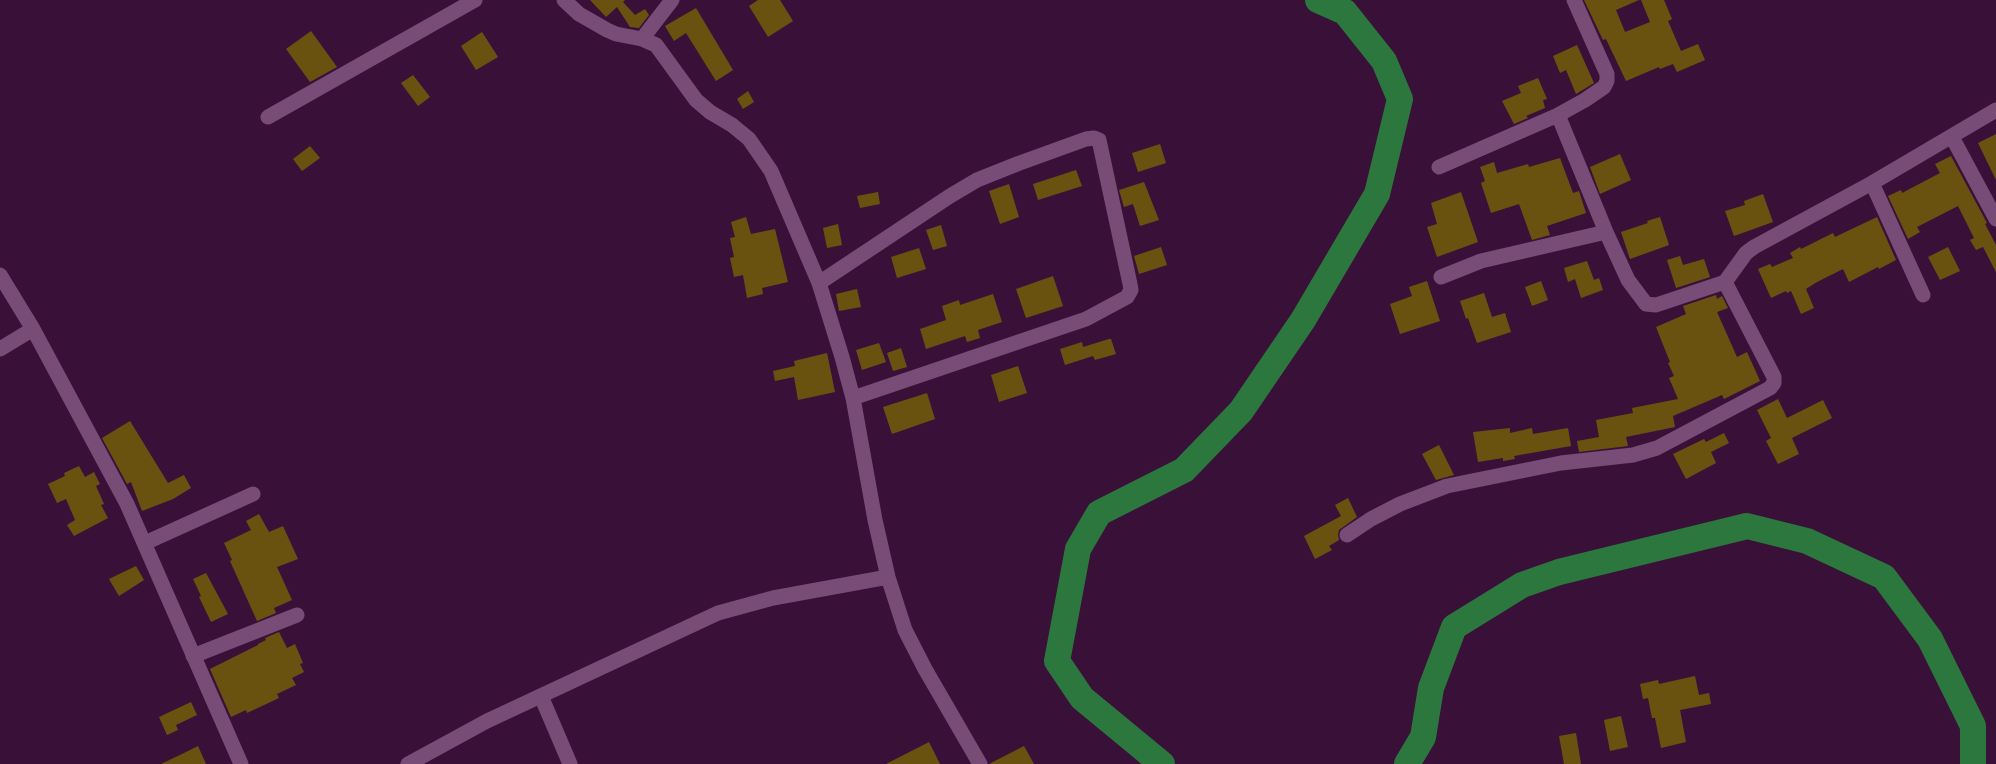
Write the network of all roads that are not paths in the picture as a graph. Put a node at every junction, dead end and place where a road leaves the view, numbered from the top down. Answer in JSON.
{"nodes":[{"id":1,"x":475,"y":0,"type":"edge"},
{"id":2,"x":564,"y":0,"type":"edge"},
{"id":3,"x":672,"y":0,"type":"edge"},
{"id":4,"x":1574,"y":0,"type":"edge"},
{"id":5,"x":642,"y":38,"type":"junction"},
{"id":6,"x":1996,"y":110,"type":"edge"},
{"id":7,"x":1558,"y":116,"type":"junction"},
{"id":8,"x":268,"y":117,"type":"dead end"},
{"id":9,"x":1952,"y":137,"type":"junction"},
{"id":10,"x":1439,"y":167,"type":"dead end"},
{"id":11,"x":1872,"y":183,"type":"junction"},
{"id":12,"x":1996,"y":219,"type":"edge"},
{"id":13,"x":1606,"y":232,"type":"junction"},
{"id":14,"x":0,"y":275,"type":"edge"},
{"id":15,"x":1441,"y":277,"type":"dead end"},
{"id":16,"x":1725,"y":282,"type":"junction"},
{"id":17,"x":819,"y":283,"type":"junction"},
{"id":18,"x":1923,"y":294,"type":"dead end"},
{"id":19,"x":33,"y":329,"type":"junction"},
{"id":20,"x":0,"y":349,"type":"edge"},
{"id":21,"x":853,"y":398,"type":"junction"},
{"id":22,"x":253,"y":494,"type":"dead end"},
{"id":23,"x":1348,"y":535,"type":"dead end"},
{"id":24,"x":145,"y":543,"type":"junction"},
{"id":25,"x":888,"y":577,"type":"junction"},
{"id":26,"x":297,"y":615,"type":"dead end"},
{"id":27,"x":194,"y":656,"type":"junction"},
{"id":28,"x":541,"y":696,"type":"junction"},
{"id":29,"x":241,"y":764,"type":"edge"},
{"id":30,"x":408,"y":764,"type":"edge"},
{"id":31,"x":570,"y":764,"type":"edge"},
{"id":32,"x":980,"y":764,"type":"edge"}],
"edges":[{"from":1,"to":8,"type":"street"},
{"from":2,"to":5,"type":"street"},
{"from":3,"to":5,"type":"street"},
{"from":4,"to":7,"type":"street"},
{"from":5,"to":17,"type":"street"},
{"from":6,"to":9,"type":"street"},
{"from":7,"to":10,"type":"street"},
{"from":7,"to":13,"type":"street"},
{"from":9,"to":11,"type":"street"},
{"from":9,"to":12,"type":"street"},
{"from":11,"to":16,"type":"street"},
{"from":11,"to":18,"type":"street"},
{"from":13,"to":15,"type":"street"},
{"from":13,"to":16,"type":"street"},
{"from":14,"to":19,"type":"street"},
{"from":16,"to":23,"type":"street"},
{"from":17,"to":21,"type":"street"},
{"from":17,"to":21,"type":"street"},
{"from":19,"to":20,"type":"street"},
{"from":19,"to":24,"type":"street"},
{"from":21,"to":25,"type":"street"},
{"from":22,"to":24,"type":"street"},
{"from":24,"to":27,"type":"street"},
{"from":25,"to":28,"type":"street"},
{"from":25,"to":32,"type":"street"},
{"from":26,"to":27,"type":"street"},
{"from":27,"to":29,"type":"street"},
{"from":28,"to":30,"type":"street"},
{"from":28,"to":31,"type":"street"}]}
